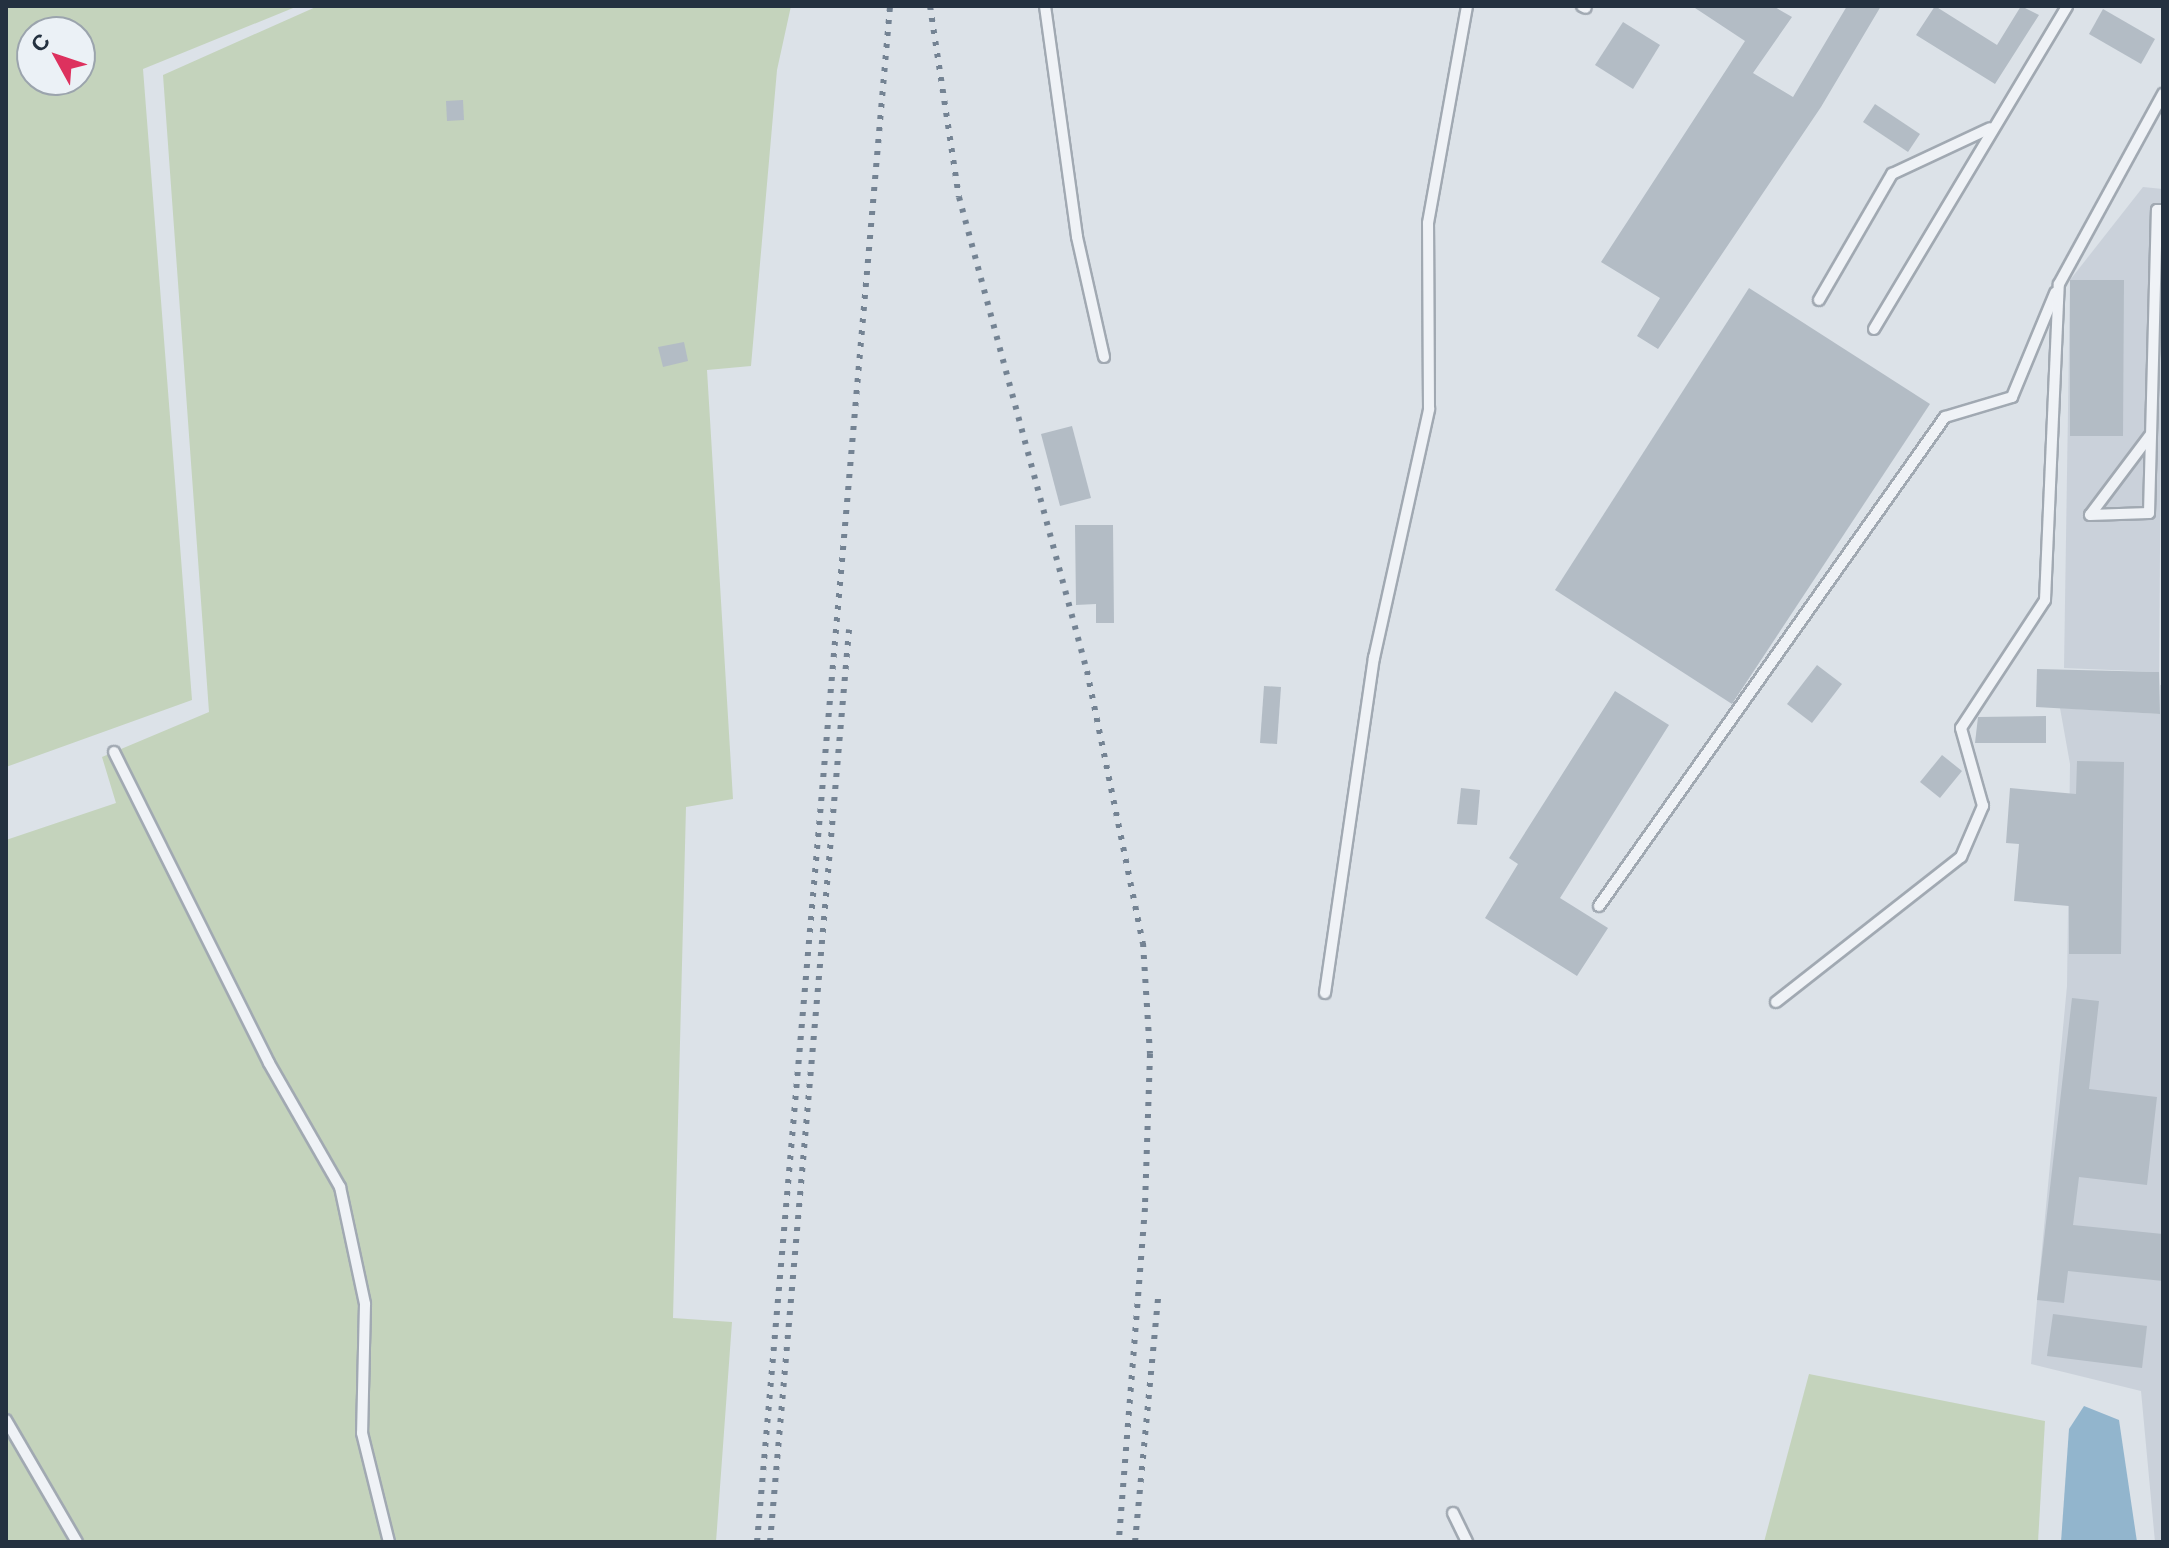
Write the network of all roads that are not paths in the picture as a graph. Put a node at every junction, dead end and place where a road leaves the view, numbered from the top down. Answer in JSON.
{"nodes":[{"id":1,"x":1045,"y":6,"type":"edge"},
{"id":2,"x":1467,"y":6,"type":"edge"},
{"id":3,"x":2067,"y":6,"type":"edge"},
{"id":4,"x":2163,"y":94,"type":"edge"},
{"id":5,"x":1990,"y":128,"type":"junction"},
{"id":6,"x":2163,"y":210,"type":"edge"},
{"id":7,"x":2059,"y":284,"type":"junction"},
{"id":8,"x":1819,"y":300,"type":"dead end"},
{"id":9,"x":1874,"y":329,"type":"dead end"},
{"id":10,"x":1104,"y":357,"type":"dead end"},
{"id":11,"x":2151,"y":434,"type":"junction"},
{"id":12,"x":114,"y":752,"type":"dead end"},
{"id":13,"x":1599,"y":906,"type":"dead end"},
{"id":14,"x":1325,"y":993,"type":"dead end"},
{"id":15,"x":1776,"y":1002,"type":"dead end"},
{"id":16,"x":6,"y":1420,"type":"edge"},
{"id":17,"x":1453,"y":1513,"type":"dead end"},
{"id":18,"x":77,"y":1542,"type":"edge"},
{"id":19,"x":389,"y":1542,"type":"edge"},
{"id":20,"x":1467,"y":1542,"type":"edge"}],
"edges":[{"from":1,"to":10,"type":"lane"},
{"from":2,"to":14,"type":"lane"},
{"from":3,"to":5,"type":"lane"},
{"from":4,"to":7,"type":"lane"},
{"from":5,"to":8,"type":"lane"},
{"from":5,"to":9,"type":"lane"},
{"from":6,"to":11,"type":"lane"},
{"from":7,"to":13,"type":"lane"},
{"from":7,"to":15,"type":"lane"},
{"from":11,"to":11,"type":"lane"},
{"from":12,"to":19,"type":"lane"},
{"from":16,"to":18,"type":"lane"},
{"from":17,"to":20,"type":"lane"}]}
